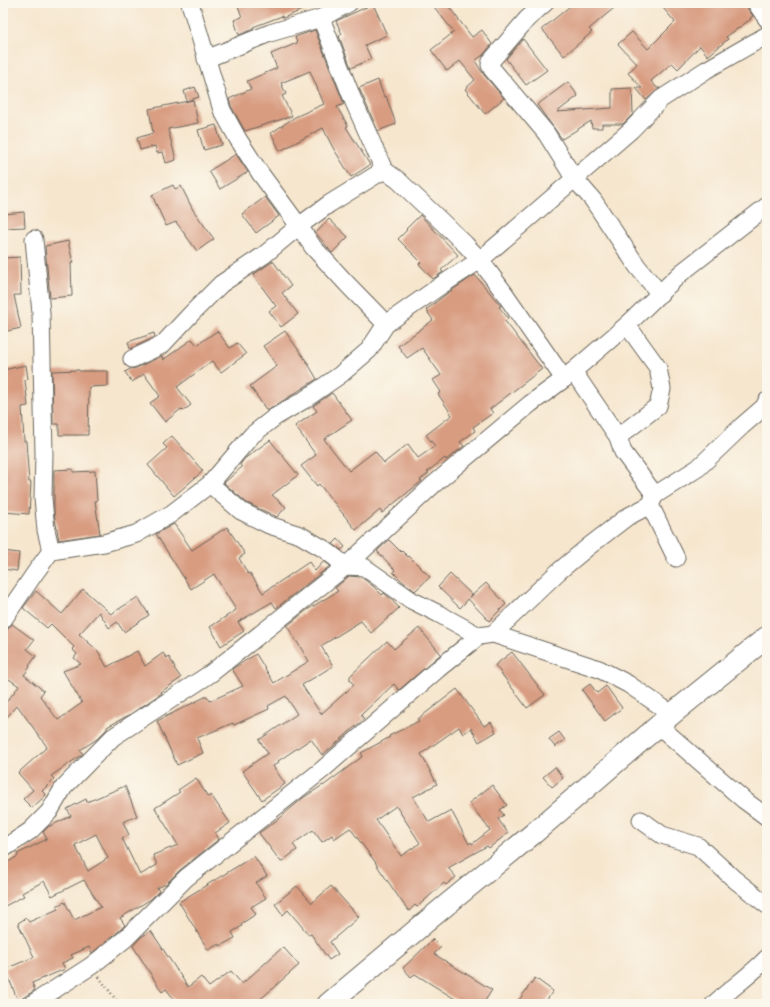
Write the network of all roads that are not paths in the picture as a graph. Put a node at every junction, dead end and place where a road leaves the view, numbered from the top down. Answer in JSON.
{"nodes":[{"id":1,"x":190,"y":3,"type":"edge"},
{"id":2,"x":349,"y":3,"type":"edge"},
{"id":3,"x":545,"y":3,"type":"edge"},
{"id":4,"x":756,"y":3,"type":"edge"},
{"id":5,"x":321,"y":18,"type":"junction"},
{"id":6,"x":767,"y":18,"type":"edge"},
{"id":7,"x":767,"y":35,"type":"edge"},
{"id":8,"x":206,"y":59,"type":"junction"},
{"id":9,"x":384,"y":170,"type":"junction"},
{"id":10,"x":574,"y":178,"type":"junction"},
{"id":11,"x":767,"y":206,"type":"edge"},
{"id":12,"x":299,"y":226,"type":"junction"},
{"id":13,"x":34,"y":239,"type":"dead end"},
{"id":14,"x":480,"y":260,"type":"junction"},
{"id":15,"x":660,"y":294,"type":"junction"},
{"id":16,"x":386,"y":324,"type":"junction"},
{"id":17,"x":627,"y":325,"type":"junction"},
{"id":18,"x":132,"y":359,"type":"dead end"},
{"id":19,"x":568,"y":375,"type":"junction"},
{"id":20,"x":767,"y":401,"type":"edge"},
{"id":21,"x":618,"y":437,"type":"junction"},
{"id":22,"x":210,"y":484,"type":"junction"},
{"id":23,"x":652,"y":500,"type":"junction"},
{"id":24,"x":51,"y":551,"type":"junction"},
{"id":25,"x":676,"y":558,"type":"dead end"},
{"id":26,"x":346,"y":566,"type":"junction"},
{"id":27,"x":3,"y":620,"type":"edge"},
{"id":28,"x":486,"y":635,"type":"junction"},
{"id":29,"x":767,"y":637,"type":"edge"},
{"id":30,"x":665,"y":720,"type":"junction"},
{"id":31,"x":767,"y":817,"type":"edge"},
{"id":32,"x":641,"y":820,"type":"dead end"},
{"id":33,"x":3,"y":849,"type":"edge"},
{"id":34,"x":767,"y":905,"type":"edge"},
{"id":35,"x":767,"y":958,"type":"edge"},
{"id":36,"x":32,"y":1004,"type":"edge"},
{"id":37,"x":328,"y":1004,"type":"edge"},
{"id":38,"x":714,"y":1004,"type":"edge"}],
"edges":[{"from":1,"to":8,"type":"street"},
{"from":2,"to":5,"type":"street"},
{"from":3,"to":10,"type":"street"},
{"from":4,"to":6,"type":"street"},
{"from":5,"to":8,"type":"street"},
{"from":5,"to":9,"type":"street"},
{"from":7,"to":10,"type":"street"},
{"from":8,"to":12,"type":"street"},
{"from":9,"to":12,"type":"street"},
{"from":9,"to":14,"type":"street"},
{"from":10,"to":14,"type":"street"},
{"from":10,"to":15,"type":"street"},
{"from":11,"to":15,"type":"street"},
{"from":12,"to":16,"type":"street"},
{"from":12,"to":18,"type":"street"},
{"from":13,"to":24,"type":"street"},
{"from":14,"to":16,"type":"street"},
{"from":14,"to":19,"type":"street"},
{"from":15,"to":17,"type":"street"},
{"from":16,"to":22,"type":"street"},
{"from":17,"to":19,"type":"street"},
{"from":17,"to":21,"type":"street"},
{"from":19,"to":21,"type":"street"},
{"from":19,"to":26,"type":"street"},
{"from":20,"to":23,"type":"street"},
{"from":21,"to":23,"type":"street"},
{"from":22,"to":24,"type":"street"},
{"from":22,"to":26,"type":"street"},
{"from":23,"to":25,"type":"street"},
{"from":23,"to":28,"type":"street"},
{"from":24,"to":27,"type":"street"},
{"from":26,"to":28,"type":"street"},
{"from":26,"to":33,"type":"street"},
{"from":28,"to":30,"type":"street"},
{"from":28,"to":36,"type":"street"},
{"from":29,"to":30,"type":"main road"},
{"from":30,"to":31,"type":"street"},
{"from":30,"to":37,"type":"main road"},
{"from":32,"to":34,"type":"street"},
{"from":35,"to":38,"type":"street"}]}
